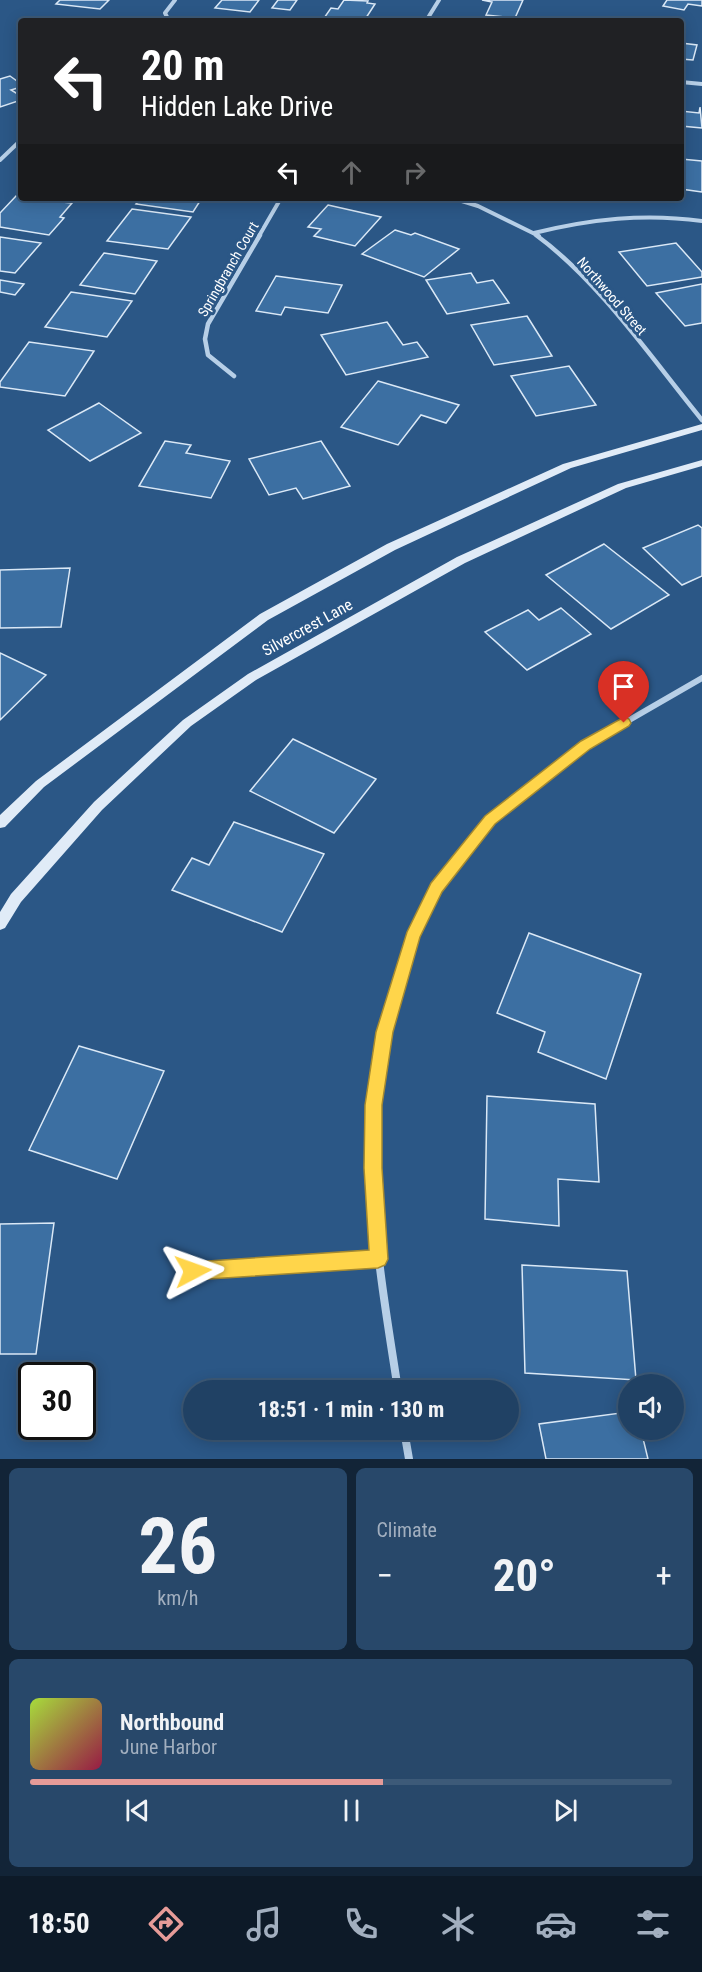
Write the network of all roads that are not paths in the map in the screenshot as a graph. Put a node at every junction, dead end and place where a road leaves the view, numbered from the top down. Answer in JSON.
{"nodes":[{"id":1,"x":175,"y":0,"type":"edge"},
{"id":2,"x":439,"y":0,"type":"edge"},
{"id":3,"x":168,"y":18,"type":"edge"},
{"id":4,"x":428,"y":18,"type":"edge"},
{"id":5,"x":684,"y":82,"type":"edge"},
{"id":6,"x":702,"y":84,"type":"edge"},
{"id":7,"x":18,"y":143,"type":"edge"},
{"id":8,"x":0,"y":160,"type":"edge"},
{"id":9,"x":279,"y":201,"type":"edge"},
{"id":10,"x":462,"y":201,"type":"edge"},
{"id":11,"x":702,"y":221,"type":"edge"},
{"id":12,"x":534,"y":233,"type":"junction"},
{"id":13,"x":234,"y":376,"type":"dead end"},
{"id":14,"x":702,"y":420,"type":"edge"},
{"id":15,"x":702,"y":427,"type":"edge"},
{"id":16,"x":702,"y":463,"type":"edge"},
{"id":17,"x":702,"y":678,"type":"edge"},
{"id":18,"x":0,"y":823,"type":"edge"},
{"id":19,"x":0,"y":924,"type":"edge"},
{"id":20,"x":378,"y":1259,"type":"junction"},
{"id":21,"x":193,"y":1271,"type":"dead end"},
{"id":22,"x":396,"y":1380,"type":"edge"},
{"id":23,"x":406,"y":1440,"type":"edge"},
{"id":24,"x":409,"y":1459,"type":"edge"}],
"edges":[{"from":1,"to":3,"type":"street"},
{"from":2,"to":4,"type":"street"},
{"from":5,"to":6,"type":"street"},
{"from":7,"to":8,"type":"street"},
{"from":9,"to":13,"type":"street","name":"Springbranch Court"},
{"from":10,"to":12,"type":"street","name":"Northwood Street"},
{"from":11,"to":12,"type":"street"},
{"from":12,"to":14,"type":"street","name":"Northwood Street"},
{"from":15,"to":18,"type":"street","name":"Silvercrest Lane"},
{"from":16,"to":19,"type":"street","name":"Silvercrest Lane"},
{"from":17,"to":20,"type":"street"},
{"from":20,"to":21,"type":"street"},
{"from":20,"to":22,"type":"street"},
{"from":23,"to":24,"type":"street"}]}
